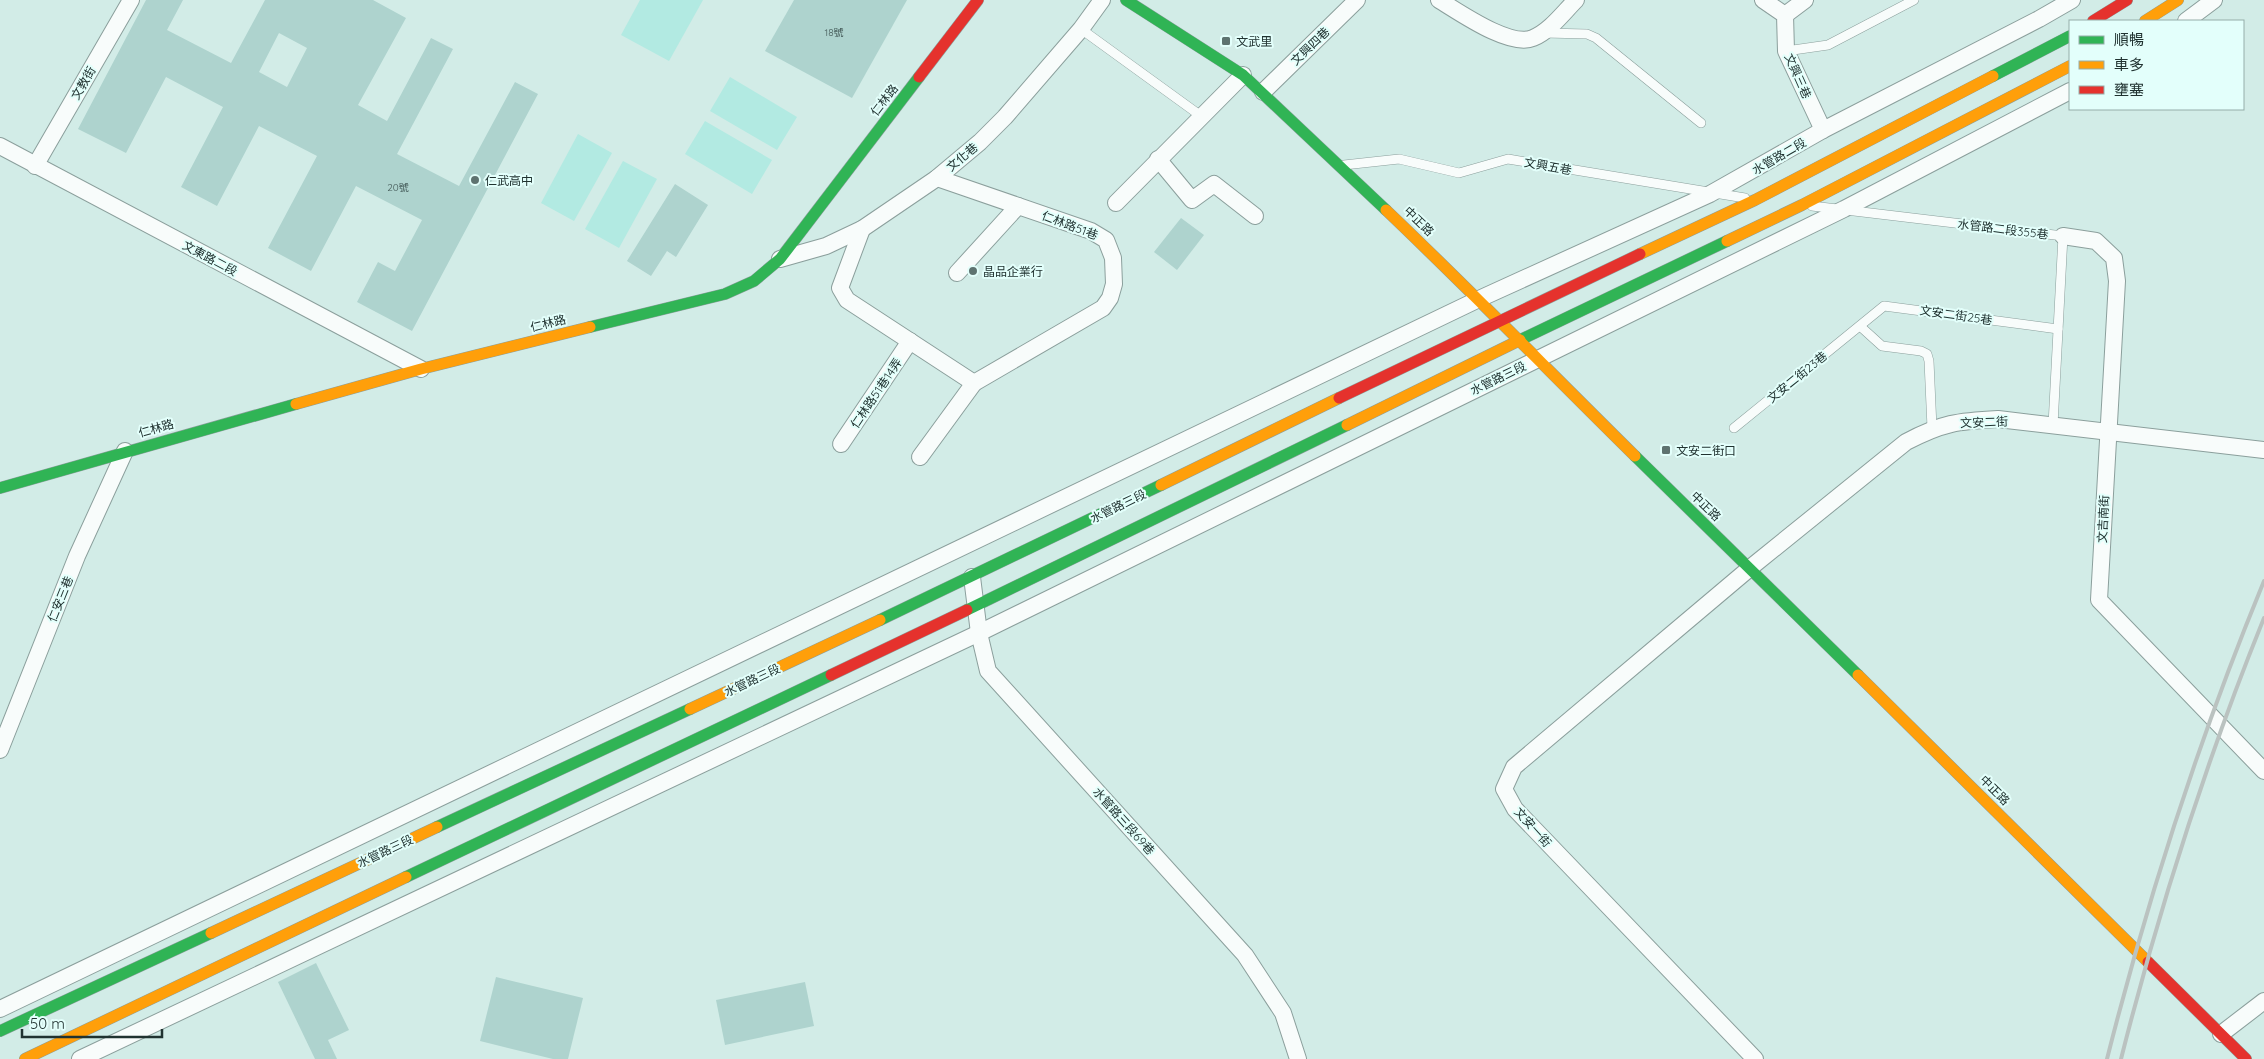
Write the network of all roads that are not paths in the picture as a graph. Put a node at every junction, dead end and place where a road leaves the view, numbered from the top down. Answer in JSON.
{"nodes":[{"id":1,"x":131,"y":0,"type":"edge"},
{"id":2,"x":978,"y":0,"type":"edge"},
{"id":3,"x":1102,"y":0,"type":"edge"},
{"id":4,"x":1126,"y":0,"type":"edge"},
{"id":5,"x":1357,"y":0,"type":"edge"},
{"id":6,"x":1439,"y":0,"type":"edge"},
{"id":7,"x":1576,"y":0,"type":"edge"},
{"id":8,"x":1763,"y":0,"type":"edge"},
{"id":9,"x":1805,"y":0,"type":"edge"},
{"id":10,"x":1914,"y":0,"type":"edge"},
{"id":11,"x":2072,"y":0,"type":"edge"},
{"id":12,"x":2127,"y":0,"type":"edge"},
{"id":13,"x":2178,"y":0,"type":"edge"},
{"id":14,"x":2214,"y":0,"type":"edge"},
{"id":15,"x":1785,"y":15,"type":"junction"},
{"id":16,"x":2095,"y":20,"type":"edge"},
{"id":17,"x":2147,"y":20,"type":"edge"},
{"id":18,"x":2187,"y":20,"type":"edge"},
{"id":19,"x":1081,"y":29,"type":"junction"},
{"id":20,"x":1543,"y":33,"type":"junction"},
{"id":21,"x":2069,"y":37,"type":"edge"},
{"id":22,"x":1786,"y":51,"type":"junction"},
{"id":23,"x":2069,"y":67,"type":"edge"},
{"id":24,"x":1243,"y":75,"type":"junction"},
{"id":25,"x":1263,"y":92,"type":"junction"},
{"id":26,"x":2069,"y":92,"type":"edge"},
{"id":27,"x":1201,"y":116,"type":"junction"},
{"id":28,"x":1701,"y":123,"type":"dead end"},
{"id":29,"x":1823,"y":130,"type":"junction"},
{"id":30,"x":0,"y":146,"type":"edge"},
{"id":31,"x":1158,"y":159,"type":"junction"},
{"id":32,"x":1342,"y":165,"type":"junction"},
{"id":33,"x":35,"y":166,"type":"junction"},
{"id":34,"x":937,"y":178,"type":"junction"},
{"id":35,"x":1710,"y":194,"type":"junction"},
{"id":36,"x":1755,"y":200,"type":"junction"},
{"id":37,"x":1116,"y":202,"type":"dead end"},
{"id":38,"x":1802,"y":205,"type":"junction"},
{"id":39,"x":1018,"y":206,"type":"junction"},
{"id":40,"x":1844,"y":209,"type":"junction"},
{"id":41,"x":1255,"y":216,"type":"dead end"},
{"id":42,"x":862,"y":229,"type":"junction"},
{"id":43,"x":2063,"y":236,"type":"junction"},
{"id":44,"x":780,"y":258,"type":"junction"},
{"id":45,"x":957,"y":273,"type":"dead end"},
{"id":46,"x":1479,"y":299,"type":"junction"},
{"id":47,"x":1500,"y":320,"type":"junction"},
{"id":48,"x":1861,"y":326,"type":"junction"},
{"id":49,"x":2058,"y":329,"type":"junction"},
{"id":50,"x":1520,"y":340,"type":"junction"},
{"id":51,"x":910,"y":341,"type":"junction"},
{"id":52,"x":1536,"y":359,"type":"junction"},
{"id":53,"x":421,"y":369,"type":"junction"},
{"id":54,"x":974,"y":384,"type":"junction"},
{"id":55,"x":2053,"y":425,"type":"junction"},
{"id":56,"x":1734,"y":428,"type":"dead end"},
{"id":57,"x":1932,"y":428,"type":"junction"},
{"id":58,"x":2107,"y":433,"type":"junction"},
{"id":59,"x":841,"y":444,"type":"dead end"},
{"id":60,"x":2264,"y":450,"type":"edge"},
{"id":61,"x":125,"y":451,"type":"junction"},
{"id":62,"x":920,"y":457,"type":"dead end"},
{"id":63,"x":0,"y":488,"type":"edge"},
{"id":64,"x":1750,"y":568,"type":"junction"},
{"id":65,"x":972,"y":577,"type":"junction"},
{"id":66,"x":975,"y":606,"type":"junction"},
{"id":67,"x":979,"y":633,"type":"junction"},
{"id":68,"x":0,"y":750,"type":"edge"},
{"id":69,"x":2264,"y":771,"type":"edge"},
{"id":70,"x":2264,"y":1001,"type":"edge"},
{"id":71,"x":0,"y":1009,"type":"edge"},
{"id":72,"x":0,"y":1030,"type":"edge"},
{"id":73,"x":2221,"y":1034,"type":"junction"},
{"id":74,"x":25,"y":1059,"type":"edge"},
{"id":75,"x":80,"y":1059,"type":"edge"},
{"id":76,"x":1298,"y":1059,"type":"edge"},
{"id":77,"x":1756,"y":1059,"type":"edge"},
{"id":78,"x":2246,"y":1059,"type":"edge"}],
"edges":[{"from":1,"to":33,"type":"street","name":"文教街"},
{"from":2,"to":44,"type":"street","name":"仁林路"},
{"from":3,"to":19,"type":"street","name":"文化巷"},
{"from":4,"to":24,"type":"street","name":"中正路"},
{"from":5,"to":25,"type":"street","name":"文興四巷"},
{"from":6,"to":20,"type":"street"},
{"from":7,"to":20,"type":"street"},
{"from":8,"to":15,"type":"street"},
{"from":9,"to":15,"type":"street"},
{"from":10,"to":22,"type":"lane"},
{"from":11,"to":29,"type":"street","name":"水管路二段"},
{"from":12,"to":16,"type":"street"},
{"from":13,"to":17,"type":"street"},
{"from":14,"to":18,"type":"street"},
{"from":15,"to":22,"type":"street","name":"文興三巷"},
{"from":19,"to":27,"type":"lane"},
{"from":19,"to":34,"type":"street","name":"文化巷"},
{"from":20,"to":28,"type":"lane"},
{"from":21,"to":36,"type":"street"},
{"from":22,"to":29,"type":"street","name":"文興三巷"},
{"from":23,"to":38,"type":"street"},
{"from":24,"to":25,"type":"street","name":"中正路"},
{"from":24,"to":27,"type":"street"},
{"from":25,"to":32,"type":"street","name":"中正路"},
{"from":26,"to":40,"type":"street"},
{"from":27,"to":31,"type":"street"},
{"from":29,"to":35,"type":"street","name":"水管路二段"},
{"from":30,"to":33,"type":"street","name":"文東路二段"},
{"from":31,"to":37,"type":"street"},
{"from":31,"to":41,"type":"street"},
{"from":32,"to":35,"type":"lane","name":"文興五巷"},
{"from":32,"to":46,"type":"street","name":"中正路"},
{"from":33,"to":53,"type":"street","name":"文東路二段"},
{"from":34,"to":39,"type":"street","name":"仁林路51巷"},
{"from":34,"to":42,"type":"street","name":"文化巷"},
{"from":35,"to":36,"type":"lane","name":"文興五巷"},
{"from":35,"to":46,"type":"street","name":"水管路二段"},
{"from":36,"to":38,"type":"lane","name":"文興五巷"},
{"from":36,"to":47,"type":"street"},
{"from":38,"to":40,"type":"lane","name":"水管路二段355巷"},
{"from":38,"to":50,"type":"street"},
{"from":39,"to":45,"type":"street"},
{"from":39,"to":54,"type":"street","name":"仁林路51巷"},
{"from":40,"to":43,"type":"lane","name":"水管路二段355巷"},
{"from":40,"to":52,"type":"street"},
{"from":42,"to":44,"type":"street","name":"文化巷"},
{"from":42,"to":51,"type":"street"},
{"from":43,"to":49,"type":"lane","name":"水管路二段355巷"},
{"from":43,"to":58,"type":"street","name":"文吉南街"},
{"from":44,"to":53,"type":"street","name":"仁林路"},
{"from":46,"to":47,"type":"street","name":"中正路"},
{"from":46,"to":71,"type":"street","name":"水管路三段"},
{"from":47,"to":50,"type":"street","name":"中正路"},
{"from":47,"to":65,"type":"street","name":"水管路三段"},
{"from":48,"to":49,"type":"lane","name":"文安二街25巷"},
{"from":48,"to":56,"type":"lane","name":"文安二街23巷"},
{"from":48,"to":57,"type":"lane"},
{"from":49,"to":55,"type":"lane","name":"水管路二段355巷"},
{"from":50,"to":52,"type":"street","name":"中正路"},
{"from":50,"to":66,"type":"street","name":"水管路三段"},
{"from":51,"to":54,"type":"street"},
{"from":51,"to":59,"type":"street","name":"仁林路51巷14弄"},
{"from":52,"to":64,"type":"street","name":"中正路"},
{"from":52,"to":67,"type":"street","name":"水管路三段"},
{"from":53,"to":61,"type":"street","name":"仁林路"},
{"from":54,"to":62,"type":"street","name":"仁林路51巷"},
{"from":55,"to":57,"type":"street","name":"文安二街"},
{"from":55,"to":58,"type":"street","name":"文安二街"},
{"from":57,"to":64,"type":"street","name":"文安二街"},
{"from":58,"to":60,"type":"street","name":"文安二街"},
{"from":58,"to":69,"type":"street","name":"文吉南街"},
{"from":61,"to":63,"type":"street","name":"仁林路"},
{"from":61,"to":68,"type":"street","name":"仁安三巷"},
{"from":64,"to":73,"type":"street","name":"中正路"},
{"from":64,"to":77,"type":"street","name":"文安一街"},
{"from":65,"to":66,"type":"street","name":"水管路三段69巷"},
{"from":65,"to":72,"type":"street","name":"水管路三段"},
{"from":66,"to":67,"type":"street","name":"水管路三段69巷"},
{"from":66,"to":74,"type":"street","name":"水管路三段"},
{"from":67,"to":75,"type":"street","name":"水管路三段"},
{"from":67,"to":76,"type":"street","name":"水管路三段69巷"},
{"from":70,"to":73,"type":"street"},
{"from":73,"to":78,"type":"street","name":"中正路"}]}
